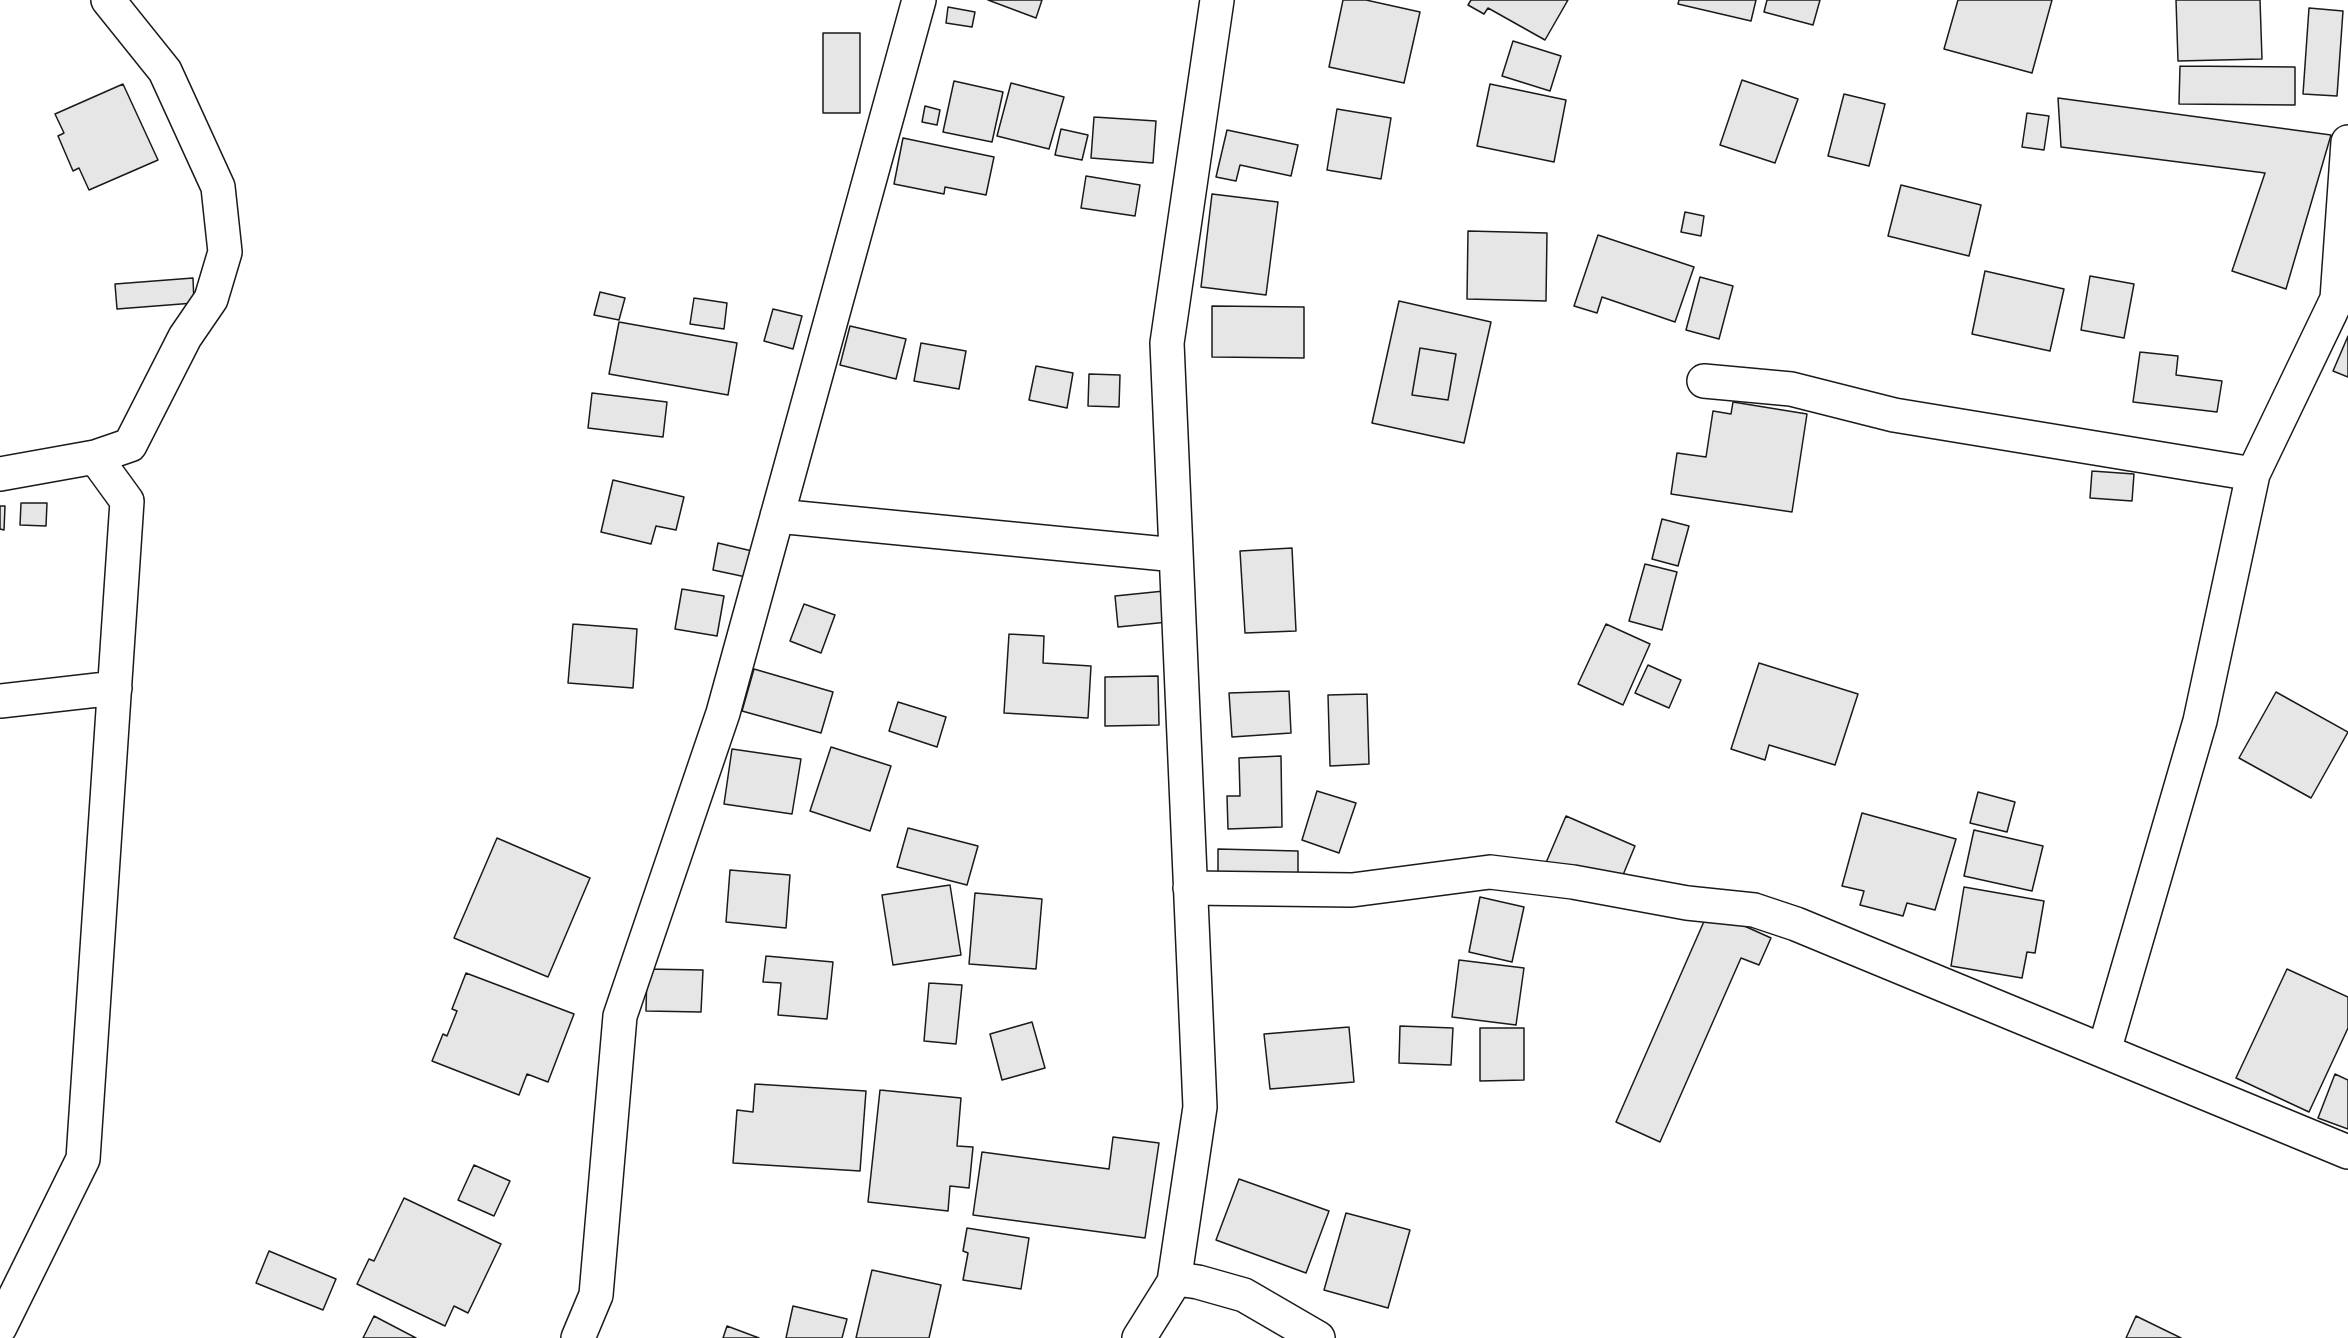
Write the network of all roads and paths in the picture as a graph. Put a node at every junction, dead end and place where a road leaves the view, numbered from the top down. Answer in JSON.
{"nodes":[{"id":1,"x":108,"y":0,"type":"edge"},
{"id":2,"x":919,"y":0,"type":"edge"},
{"id":3,"x":1217,"y":0,"type":"edge"},
{"id":4,"x":2348,"y":142,"type":"edge"},
{"id":5,"x":2342,"y":302,"type":"edge"},
{"id":6,"x":1704,"y":381,"type":"dead end"},
{"id":7,"x":95,"y":458,"type":"junction"},
{"id":8,"x":0,"y":474,"type":"edge"},
{"id":9,"x":2253,"y":474,"type":"junction"},
{"id":10,"x":777,"y":516,"type":"junction"},
{"id":11,"x":1176,"y":555,"type":"junction"},
{"id":12,"x":115,"y":688,"type":"junction"},
{"id":13,"x":0,"y":701,"type":"edge"},
{"id":14,"x":1190,"y":888,"type":"junction"},
{"id":15,"x":2104,"y":1052,"type":"junction"},
{"id":16,"x":2348,"y":1152,"type":"edge"},
{"id":17,"x":1174,"y":1282,"type":"junction"},
{"id":18,"x":0,"y":1327,"type":"edge"},
{"id":19,"x":578,"y":1338,"type":"edge"},
{"id":20,"x":1139,"y":1338,"type":"edge"},
{"id":21,"x":1318,"y":1338,"type":"edge"}],
"edges":[{"from":1,"to":7,"type":"street"},
{"from":2,"to":10,"type":"street"},
{"from":3,"to":11,"type":"street"},
{"from":4,"to":5,"type":"street"},
{"from":5,"to":9,"type":"street"},
{"from":6,"to":9,"type":"street"},
{"from":7,"to":8,"type":"street"},
{"from":7,"to":12,"type":"street"},
{"from":9,"to":15,"type":"street"},
{"from":10,"to":11,"type":"street"},
{"from":10,"to":19,"type":"street"},
{"from":11,"to":14,"type":"street"},
{"from":12,"to":13,"type":"street"},
{"from":12,"to":18,"type":"street"},
{"from":14,"to":15,"type":"street"},
{"from":14,"to":17,"type":"street"},
{"from":15,"to":16,"type":"street"},
{"from":17,"to":20,"type":"street"},
{"from":17,"to":21,"type":"street"}]}
